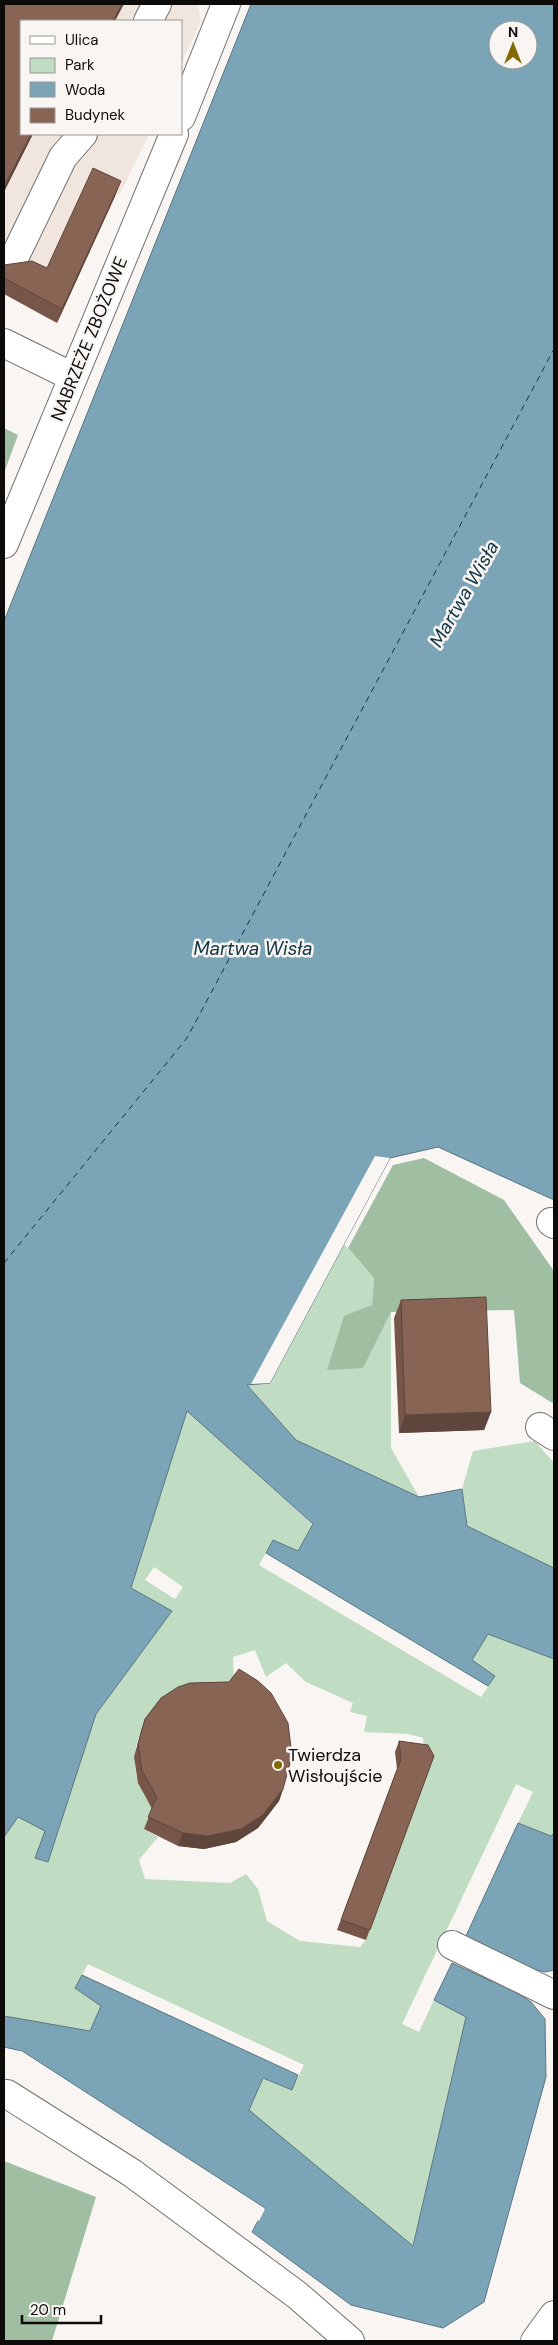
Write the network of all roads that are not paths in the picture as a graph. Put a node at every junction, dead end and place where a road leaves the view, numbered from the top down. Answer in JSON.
{"nodes":[{"id":1,"x":157,"y":4,"type":"edge"},
{"id":2,"x":226,"y":4,"type":"edge"},
{"id":3,"x":149,"y":20,"type":"edge"},
{"id":4,"x":182,"y":114,"type":"edge"},
{"id":5,"x":82,"y":135,"type":"edge"},
{"id":6,"x":174,"y":135,"type":"edge"},
{"id":7,"x":14,"y":258,"type":"dead end"},
{"id":8,"x":4,"y":343,"type":"edge"},
{"id":9,"x":63,"y":372,"type":"junction"},
{"id":10,"x":4,"y":544,"type":"edge"},
{"id":11,"x":452,"y":1945,"type":"dead end"},
{"id":12,"x":554,"y":1994,"type":"edge"},
{"id":13,"x":7,"y":2094,"type":"dead end"},
{"id":14,"x":554,"y":2315,"type":"edge"},
{"id":15,"x":350,"y":2341,"type":"edge"},
{"id":16,"x":535,"y":2341,"type":"edge"}],
"edges":[{"from":1,"to":3,"type":"street"},
{"from":2,"to":4,"type":"street"},
{"from":5,"to":7,"type":"street"},
{"from":6,"to":9,"type":"street","name":"NABRZEŻE ZBOŻOWE"},
{"from":8,"to":9,"type":"street"},
{"from":9,"to":10,"type":"street","name":"NABRZEŻE ZBOŻOWE"},
{"from":11,"to":12,"type":"street"},
{"from":13,"to":15,"type":"street"},
{"from":14,"to":16,"type":"street"}]}
